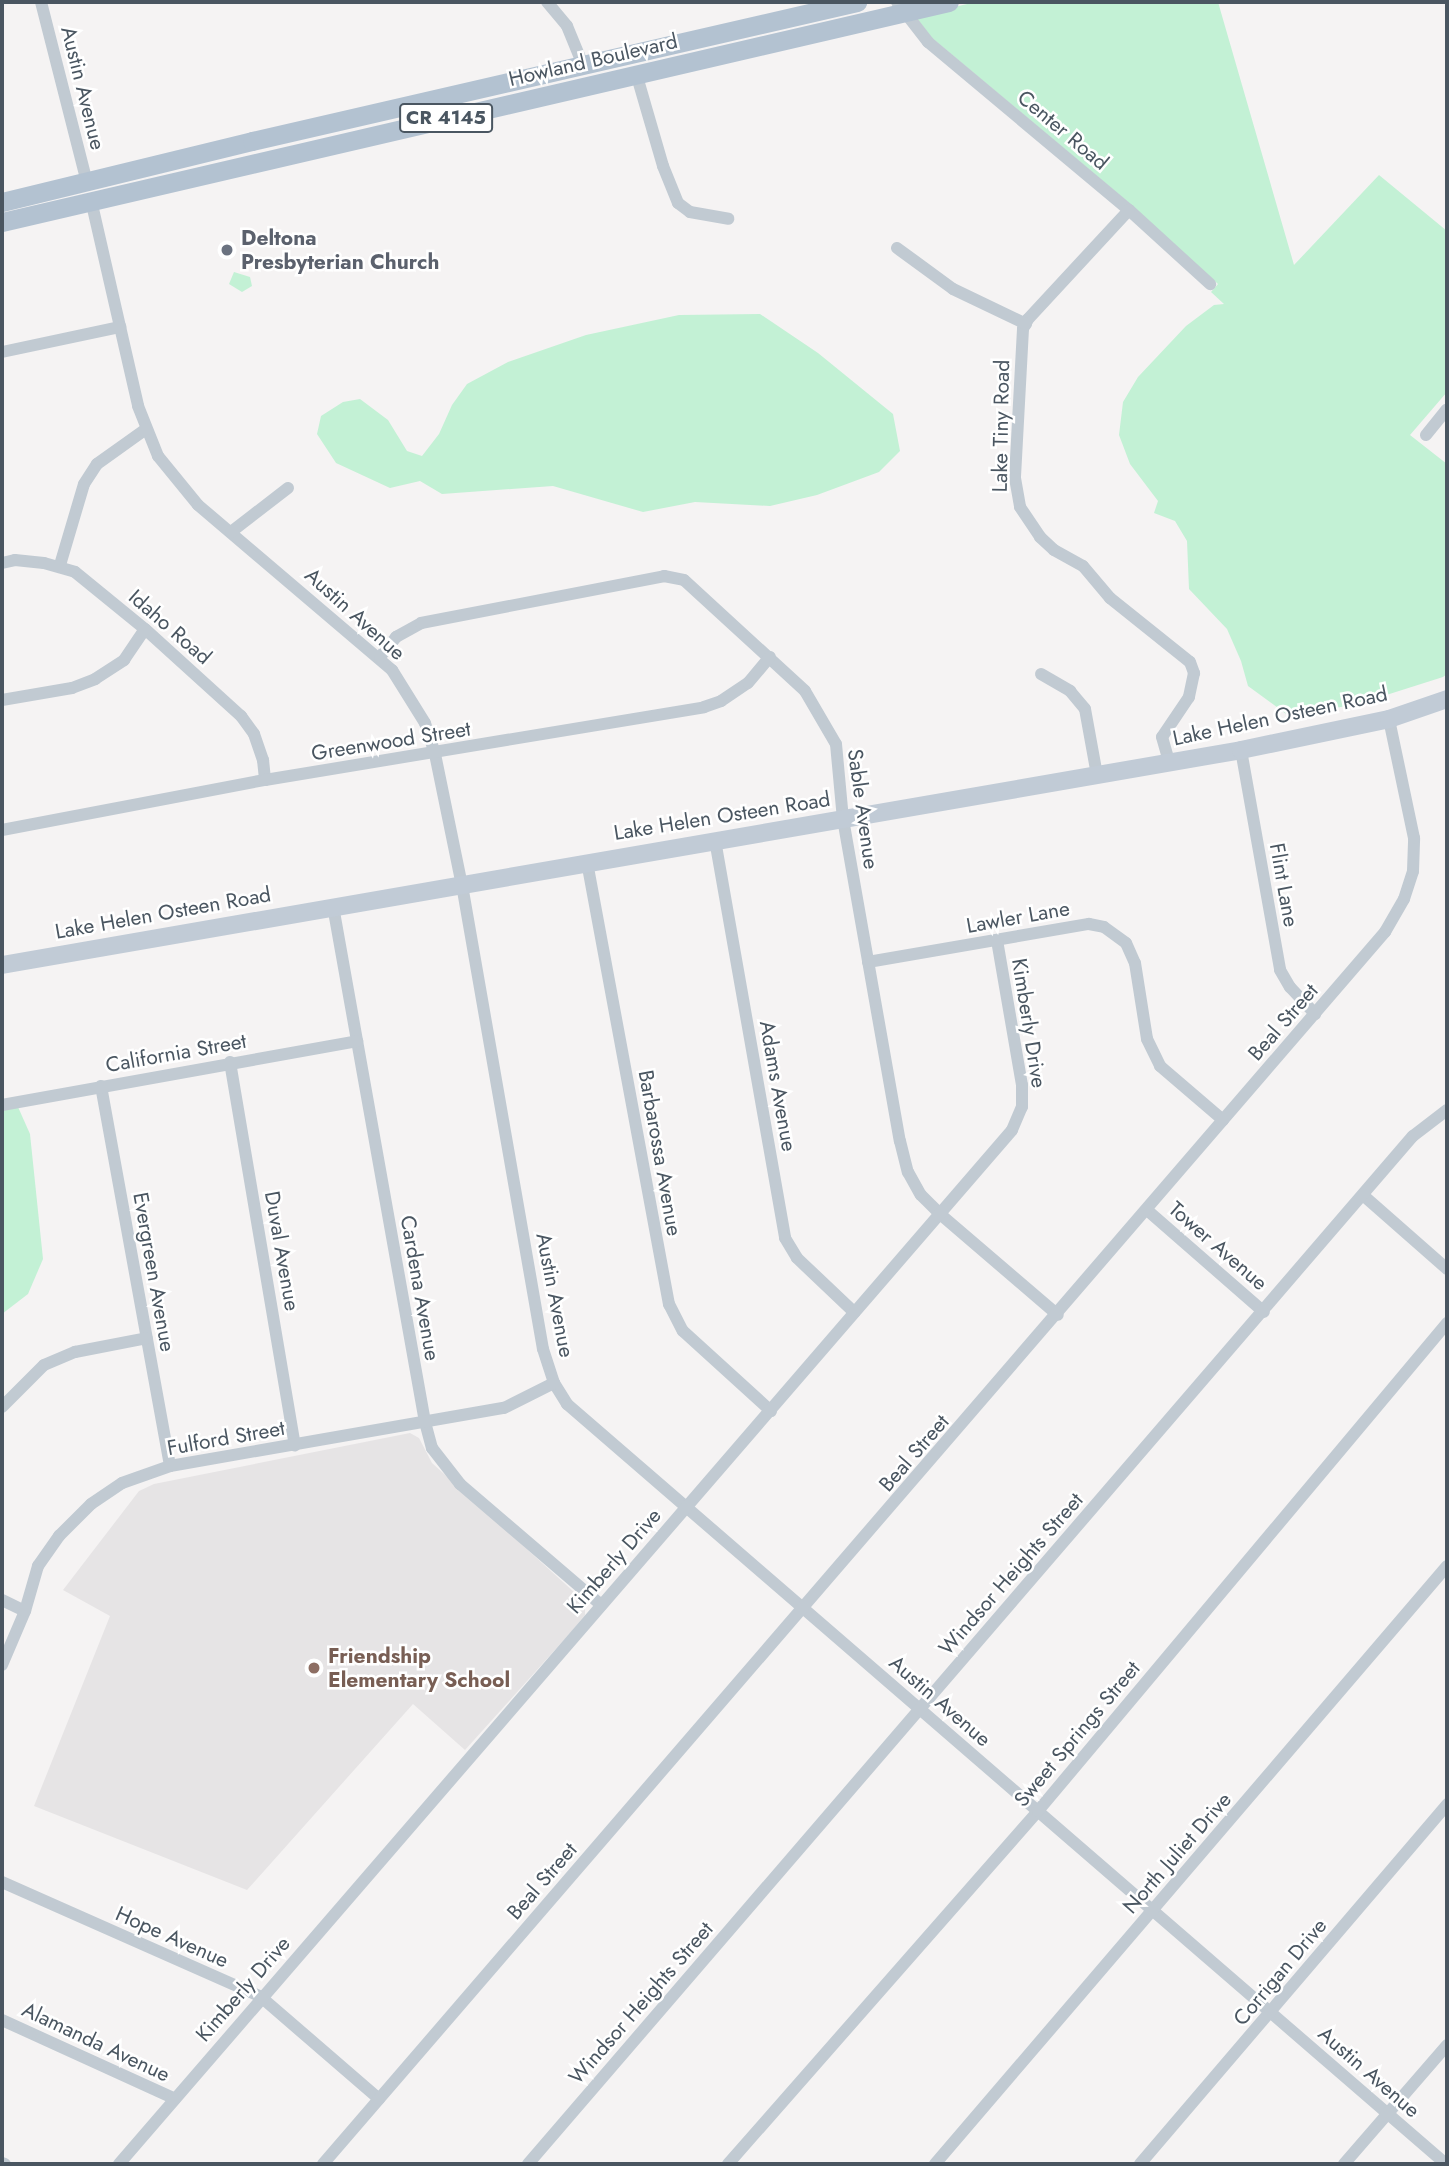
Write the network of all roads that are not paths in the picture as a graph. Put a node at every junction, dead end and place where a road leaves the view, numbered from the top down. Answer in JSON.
{"nodes":[{"id":1,"x":41,"y":2,"type":"edge"},
{"id":2,"x":547,"y":2,"type":"edge"},
{"id":3,"x":857,"y":2,"type":"edge"},
{"id":4,"x":949,"y":2,"type":"edge"},
{"id":5,"x":901,"y":7,"type":"edge"},
{"id":6,"x":583,"y":65,"type":"junction"},
{"id":7,"x":636,"y":73,"type":"junction"},
{"id":8,"x":89,"y":192,"type":"junction"},
{"id":9,"x":2,"y":202,"type":"edge"},
{"id":10,"x":1129,"y":210,"type":"junction"},
{"id":11,"x":728,"y":219,"type":"dead end"},
{"id":12,"x":2,"y":222,"type":"edge"},
{"id":13,"x":897,"y":248,"type":"dead end"},
{"id":14,"x":1210,"y":284,"type":"dead end"},
{"id":15,"x":1026,"y":324,"type":"junction"},
{"id":16,"x":120,"y":327,"type":"junction"},
{"id":17,"x":2,"y":352,"type":"edge"},
{"id":18,"x":1447,"y":409,"type":"edge"},
{"id":19,"x":146,"y":429,"type":"junction"},
{"id":20,"x":1426,"y":435,"type":"dead end"},
{"id":21,"x":288,"y":488,"type":"dead end"},
{"id":22,"x":231,"y":532,"type":"junction"},
{"id":23,"x":2,"y":563,"type":"edge"},
{"id":24,"x":60,"y":565,"type":"junction"},
{"id":25,"x":145,"y":629,"type":"junction"},
{"id":26,"x":380,"y":657,"type":"junction"},
{"id":27,"x":770,"y":657,"type":"junction"},
{"id":28,"x":1041,"y":674,"type":"dead end"},
{"id":29,"x":1447,"y":699,"type":"edge"},
{"id":30,"x":2,"y":700,"type":"edge"},
{"id":31,"x":1389,"y":719,"type":"junction"},
{"id":32,"x":1241,"y":750,"type":"junction"},
{"id":33,"x":435,"y":754,"type":"junction"},
{"id":34,"x":1169,"y":762,"type":"junction"},
{"id":35,"x":1097,"y":775,"type":"junction"},
{"id":36,"x":265,"y":780,"type":"junction"},
{"id":37,"x":843,"y":819,"type":"junction"},
{"id":38,"x":2,"y":830,"type":"edge"},
{"id":39,"x":715,"y":840,"type":"junction"},
{"id":40,"x":587,"y":862,"type":"junction"},
{"id":41,"x":462,"y":885,"type":"junction"},
{"id":42,"x":333,"y":906,"type":"junction"},
{"id":43,"x":997,"y":940,"type":"junction"},
{"id":44,"x":868,"y":962,"type":"junction"},
{"id":45,"x":2,"y":965,"type":"edge"},
{"id":46,"x":1315,"y":1014,"type":"junction"},
{"id":47,"x":357,"y":1041,"type":"junction"},
{"id":48,"x":230,"y":1062,"type":"junction"},
{"id":49,"x":101,"y":1086,"type":"junction"},
{"id":50,"x":2,"y":1105,"type":"edge"},
{"id":51,"x":1447,"y":1110,"type":"edge"},
{"id":52,"x":1223,"y":1120,"type":"junction"},
{"id":53,"x":1364,"y":1196,"type":"junction"},
{"id":54,"x":1147,"y":1210,"type":"junction"},
{"id":55,"x":940,"y":1214,"type":"junction"},
{"id":56,"x":1447,"y":1269,"type":"edge"},
{"id":57,"x":854,"y":1312,"type":"junction"},
{"id":58,"x":1264,"y":1312,"type":"junction"},
{"id":59,"x":1058,"y":1315,"type":"junction"},
{"id":60,"x":1447,"y":1323,"type":"edge"},
{"id":61,"x":146,"y":1338,"type":"junction"},
{"id":62,"x":554,"y":1383,"type":"junction"},
{"id":63,"x":2,"y":1407,"type":"edge"},
{"id":64,"x":771,"y":1411,"type":"junction"},
{"id":65,"x":425,"y":1422,"type":"junction"},
{"id":66,"x":295,"y":1446,"type":"junction"},
{"id":67,"x":170,"y":1466,"type":"junction"},
{"id":68,"x":686,"y":1506,"type":"junction"},
{"id":69,"x":1447,"y":1566,"type":"edge"},
{"id":70,"x":2,"y":1601,"type":"edge"},
{"id":71,"x":601,"y":1605,"type":"junction"},
{"id":72,"x":805,"y":1607,"type":"junction"},
{"id":73,"x":25,"y":1611,"type":"junction"},
{"id":74,"x":2,"y":1665,"type":"edge"},
{"id":75,"x":919,"y":1710,"type":"junction"},
{"id":76,"x":1447,"y":1804,"type":"edge"},
{"id":77,"x":1038,"y":1811,"type":"junction"},
{"id":78,"x":2,"y":1882,"type":"edge"},
{"id":79,"x":1152,"y":1911,"type":"junction"},
{"id":80,"x":261,"y":1997,"type":"junction"},
{"id":81,"x":1271,"y":2012,"type":"junction"},
{"id":82,"x":2,"y":2020,"type":"edge"},
{"id":83,"x":1447,"y":2045,"type":"edge"},
{"id":84,"x":175,"y":2099,"type":"junction"},
{"id":85,"x":379,"y":2099,"type":"junction"},
{"id":86,"x":1389,"y":2113,"type":"junction"},
{"id":87,"x":119,"y":2164,"type":"edge"},
{"id":88,"x":323,"y":2164,"type":"edge"},
{"id":89,"x":528,"y":2164,"type":"edge"},
{"id":90,"x":728,"y":2164,"type":"edge"},
{"id":91,"x":935,"y":2164,"type":"edge"},
{"id":92,"x":1140,"y":2164,"type":"edge"},
{"id":93,"x":1344,"y":2164,"type":"edge"},
{"id":94,"x":1446,"y":2164,"type":"edge"}],
"edges":[{"from":1,"to":8,"type":"street","name":"Austin Avenue"},
{"from":2,"to":6,"type":"street"},
{"from":3,"to":6,"type":"main road","name":"Howland Boulevard","number":"CR 4145"},
{"from":4,"to":5,"type":"main road","name":"Howland Boulevard","number":"CR 4145"},
{"from":5,"to":7,"type":"main road","name":"Howland Boulevard","number":"CR 4145"},
{"from":5,"to":10,"type":"street","name":"Center Road"},
{"from":6,"to":8,"type":"main road","name":"Howland Boulevard","number":"CR 4145"},
{"from":7,"to":8,"type":"main road","name":"Howland Boulevard","number":"CR 4145"},
{"from":7,"to":11,"type":"street"},
{"from":8,"to":9,"type":"main road","name":"Howland Boulevard","number":"CR 4145"},
{"from":8,"to":12,"type":"main road","name":"Howland Boulevard","number":"CR 4145"},
{"from":8,"to":16,"type":"street","name":"Austin Avenue"},
{"from":10,"to":14,"type":"street","name":"Center Road"},
{"from":10,"to":15,"type":"street"},
{"from":13,"to":15,"type":"street"},
{"from":15,"to":34,"type":"street","name":"Lake Tiny Road"},
{"from":16,"to":17,"type":"street"},
{"from":16,"to":19,"type":"street","name":"Austin Avenue"},
{"from":18,"to":20,"type":"street"},
{"from":19,"to":22,"type":"street","name":"Austin Avenue"},
{"from":19,"to":24,"type":"street"},
{"from":21,"to":22,"type":"street"},
{"from":22,"to":26,"type":"street","name":"Austin Avenue"},
{"from":23,"to":24,"type":"street","name":"Idaho Road"},
{"from":24,"to":25,"type":"street","name":"Idaho Road"},
{"from":25,"to":30,"type":"street"},
{"from":25,"to":36,"type":"street","name":"Idaho Road"},
{"from":26,"to":27,"type":"street","name":"Sable Avenue"},
{"from":26,"to":33,"type":"street","name":"Austin Avenue"},
{"from":27,"to":33,"type":"street","name":"Greenwood Street"},
{"from":27,"to":37,"type":"street","name":"Sable Avenue"},
{"from":28,"to":35,"type":"street"},
{"from":29,"to":31,"type":"street","name":"Lake Helen Osteen Road"},
{"from":31,"to":32,"type":"street","name":"Lake Helen Osteen Road"},
{"from":31,"to":46,"type":"street","name":"Beal Street"},
{"from":32,"to":34,"type":"street","name":"Lake Helen Osteen Road"},
{"from":32,"to":46,"type":"street","name":"Flint Lane"},
{"from":33,"to":36,"type":"street","name":"Greenwood Street"},
{"from":33,"to":41,"type":"street","name":"Austin Avenue"},
{"from":34,"to":35,"type":"street","name":"Lake Helen Osteen Road"},
{"from":35,"to":37,"type":"street","name":"Lake Helen Osteen Road"},
{"from":36,"to":38,"type":"street","name":"Greenwood Street"},
{"from":37,"to":39,"type":"street","name":"Lake Helen Osteen Road"},
{"from":37,"to":44,"type":"street","name":"Sable Avenue"},
{"from":39,"to":40,"type":"street","name":"Lake Helen Osteen Road"},
{"from":39,"to":57,"type":"street","name":"Adams Avenue"},
{"from":40,"to":41,"type":"street","name":"Lake Helen Osteen Road"},
{"from":40,"to":64,"type":"street","name":"Barbarossa Avenue"},
{"from":41,"to":42,"type":"street","name":"Lake Helen Osteen Road"},
{"from":41,"to":62,"type":"street","name":"Austin Avenue"},
{"from":42,"to":45,"type":"street","name":"Lake Helen Osteen Road"},
{"from":42,"to":47,"type":"street","name":"Cardena Avenue"},
{"from":43,"to":44,"type":"street","name":"Lawler Lane"},
{"from":43,"to":52,"type":"street","name":"Lawler Lane"},
{"from":43,"to":55,"type":"street","name":"Kimberly Drive"},
{"from":44,"to":55,"type":"street","name":"Sable Avenue"},
{"from":46,"to":52,"type":"street","name":"Beal Street"},
{"from":47,"to":48,"type":"street","name":"California Street"},
{"from":47,"to":65,"type":"street","name":"Cardena Avenue"},
{"from":48,"to":49,"type":"street","name":"California Street"},
{"from":48,"to":66,"type":"street","name":"Duval Avenue"},
{"from":49,"to":50,"type":"street","name":"California Street"},
{"from":49,"to":61,"type":"street","name":"Evergreen Avenue"},
{"from":51,"to":53,"type":"street","name":"Windsor Heights Street"},
{"from":52,"to":54,"type":"street","name":"Beal Street"},
{"from":53,"to":56,"type":"street"},
{"from":53,"to":58,"type":"street","name":"Windsor Heights Street"},
{"from":54,"to":58,"type":"street","name":"Tower Avenue"},
{"from":54,"to":59,"type":"street","name":"Beal Street"},
{"from":55,"to":57,"type":"street","name":"Kimberly Drive"},
{"from":55,"to":59,"type":"street","name":"Sable Avenue"},
{"from":57,"to":64,"type":"street","name":"Kimberly Drive"},
{"from":58,"to":75,"type":"street","name":"Windsor Heights Street"},
{"from":59,"to":72,"type":"street","name":"Beal Street"},
{"from":60,"to":77,"type":"street","name":"Sweet Springs Street"},
{"from":61,"to":63,"type":"street"},
{"from":61,"to":67,"type":"street","name":"Evergreen Avenue"},
{"from":62,"to":65,"type":"street","name":"Fulford Street"},
{"from":62,"to":68,"type":"street","name":"Austin Avenue"},
{"from":64,"to":68,"type":"street","name":"Kimberly Drive"},
{"from":65,"to":66,"type":"street","name":"Fulford Street"},
{"from":65,"to":71,"type":"street","name":"Cardena Avenue"},
{"from":66,"to":67,"type":"street","name":"Fulford Street"},
{"from":67,"to":73,"type":"street","name":"Fulford Street"},
{"from":68,"to":71,"type":"street","name":"Kimberly Drive"},
{"from":68,"to":72,"type":"street","name":"Austin Avenue"},
{"from":69,"to":79,"type":"street","name":"North Juliet Drive"},
{"from":70,"to":73,"type":"street"},
{"from":71,"to":80,"type":"street","name":"Kimberly Drive"},
{"from":72,"to":75,"type":"street","name":"Austin Avenue"},
{"from":72,"to":85,"type":"street","name":"Beal Street"},
{"from":73,"to":74,"type":"street","name":"Fulford Street"},
{"from":75,"to":77,"type":"street","name":"Austin Avenue"},
{"from":75,"to":89,"type":"street","name":"Windsor Heights Street"},
{"from":76,"to":81,"type":"street","name":"Corrigan Drive"},
{"from":77,"to":79,"type":"street","name":"Austin Avenue"},
{"from":77,"to":90,"type":"street","name":"Sweet Springs Street"},
{"from":78,"to":80,"type":"street","name":"Hope Avenue"},
{"from":79,"to":81,"type":"street","name":"Austin Avenue"},
{"from":79,"to":91,"type":"street","name":"North Juliet Drive"},
{"from":80,"to":84,"type":"street","name":"Kimberly Drive"},
{"from":80,"to":85,"type":"street","name":"Hope Avenue"},
{"from":81,"to":86,"type":"street","name":"Austin Avenue"},
{"from":81,"to":92,"type":"street","name":"Corrigan Drive"},
{"from":82,"to":84,"type":"street","name":"Alamanda Avenue"},
{"from":83,"to":86,"type":"street"},
{"from":84,"to":87,"type":"street","name":"Kimberly Drive"},
{"from":85,"to":88,"type":"street","name":"Beal Street"},
{"from":86,"to":93,"type":"street"},
{"from":86,"to":94,"type":"street","name":"Austin Avenue"}]}
